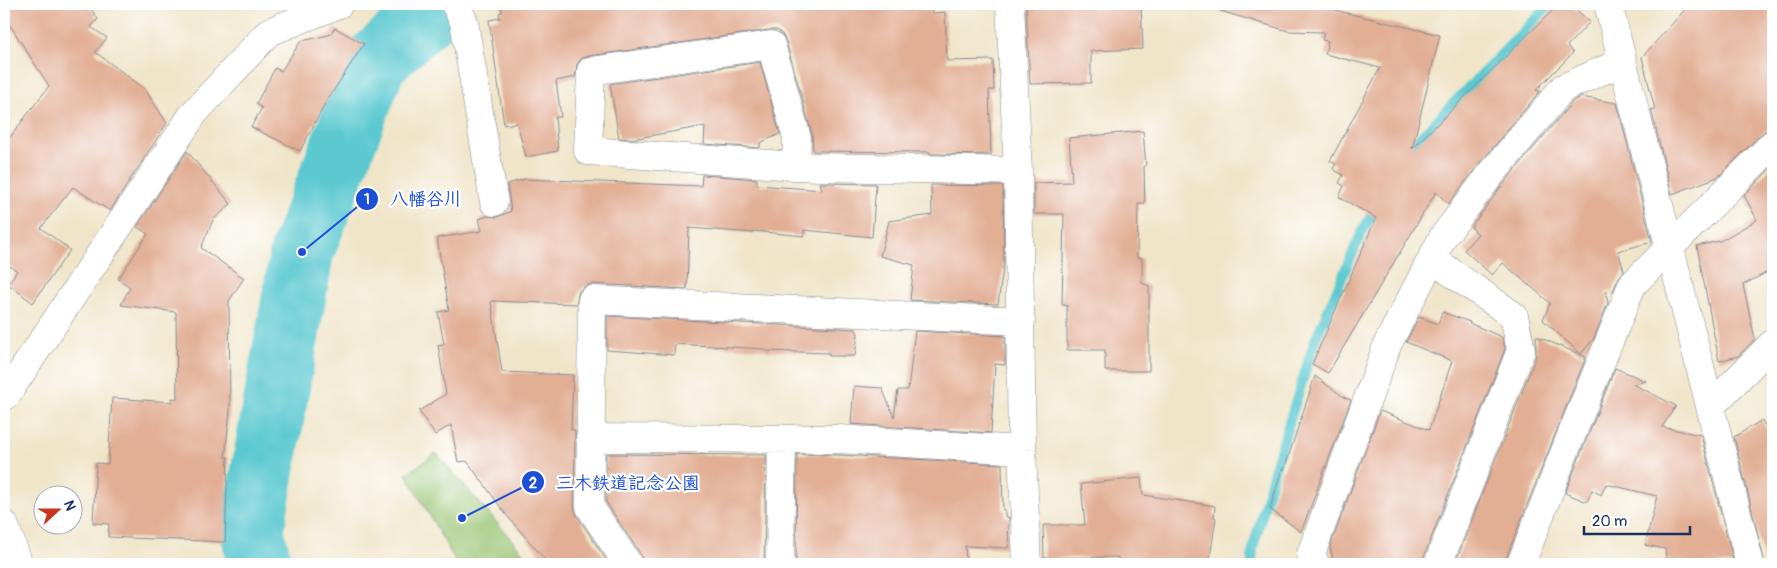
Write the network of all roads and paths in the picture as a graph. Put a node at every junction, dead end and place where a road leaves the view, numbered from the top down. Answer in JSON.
{"nodes":[{"id":1,"x":339,"y":4,"type":"edge"},
{"id":2,"x":1010,"y":4,"type":"edge"},
{"id":3,"x":1608,"y":4,"type":"edge"},
{"id":4,"x":460,"y":13,"type":"edge"},
{"id":5,"x":1622,"y":62,"type":"junction"},
{"id":6,"x":1773,"y":144,"type":"edge"},
{"id":7,"x":796,"y":166,"type":"junction"},
{"id":8,"x":1018,"y":171,"type":"junction"},
{"id":9,"x":494,"y":202,"type":"dead end"},
{"id":10,"x":1670,"y":248,"type":"junction"},
{"id":11,"x":1432,"y":259,"type":"junction"},
{"id":12,"x":1021,"y":321,"type":"junction"},
{"id":13,"x":1773,"y":343,"type":"edge"},
{"id":14,"x":4,"y":396,"type":"edge"},
{"id":15,"x":1711,"y":406,"type":"junction"},
{"id":16,"x":590,"y":438,"type":"junction"},
{"id":17,"x":782,"y":439,"type":"junction"},
{"id":18,"x":1022,"y":450,"type":"junction"},
{"id":19,"x":4,"y":524,"type":"edge"},
{"id":20,"x":19,"y":564,"type":"edge"},
{"id":21,"x":628,"y":564,"type":"edge"},
{"id":22,"x":780,"y":564,"type":"edge"},
{"id":23,"x":1027,"y":564,"type":"edge"},
{"id":24,"x":1315,"y":564,"type":"edge"},
{"id":25,"x":1438,"y":564,"type":"edge"},
{"id":26,"x":1521,"y":564,"type":"edge"},
{"id":27,"x":1750,"y":564,"type":"edge"}],
"edges":[{"from":1,"to":14,"type":"street"},
{"from":2,"to":8,"type":"street"},
{"from":3,"to":5,"type":"street"},
{"from":4,"to":9,"type":"street"},
{"from":5,"to":10,"type":"street"},
{"from":5,"to":11,"type":"street"},
{"from":6,"to":10,"type":"street"},
{"from":7,"to":7,"type":"street"},
{"from":7,"to":8,"type":"street"},
{"from":8,"to":12,"type":"street"},
{"from":10,"to":15,"type":"street"},
{"from":10,"to":26,"type":"street"},
{"from":11,"to":24,"type":"street"},
{"from":11,"to":25,"type":"street"},
{"from":12,"to":16,"type":"street"},
{"from":12,"to":18,"type":"street"},
{"from":13,"to":15,"type":"street"},
{"from":15,"to":27,"type":"street"},
{"from":16,"to":17,"type":"street"},
{"from":16,"to":21,"type":"street"},
{"from":17,"to":18,"type":"street"},
{"from":17,"to":22,"type":"street"},
{"from":18,"to":23,"type":"street"},
{"from":19,"to":20,"type":"street"}]}
